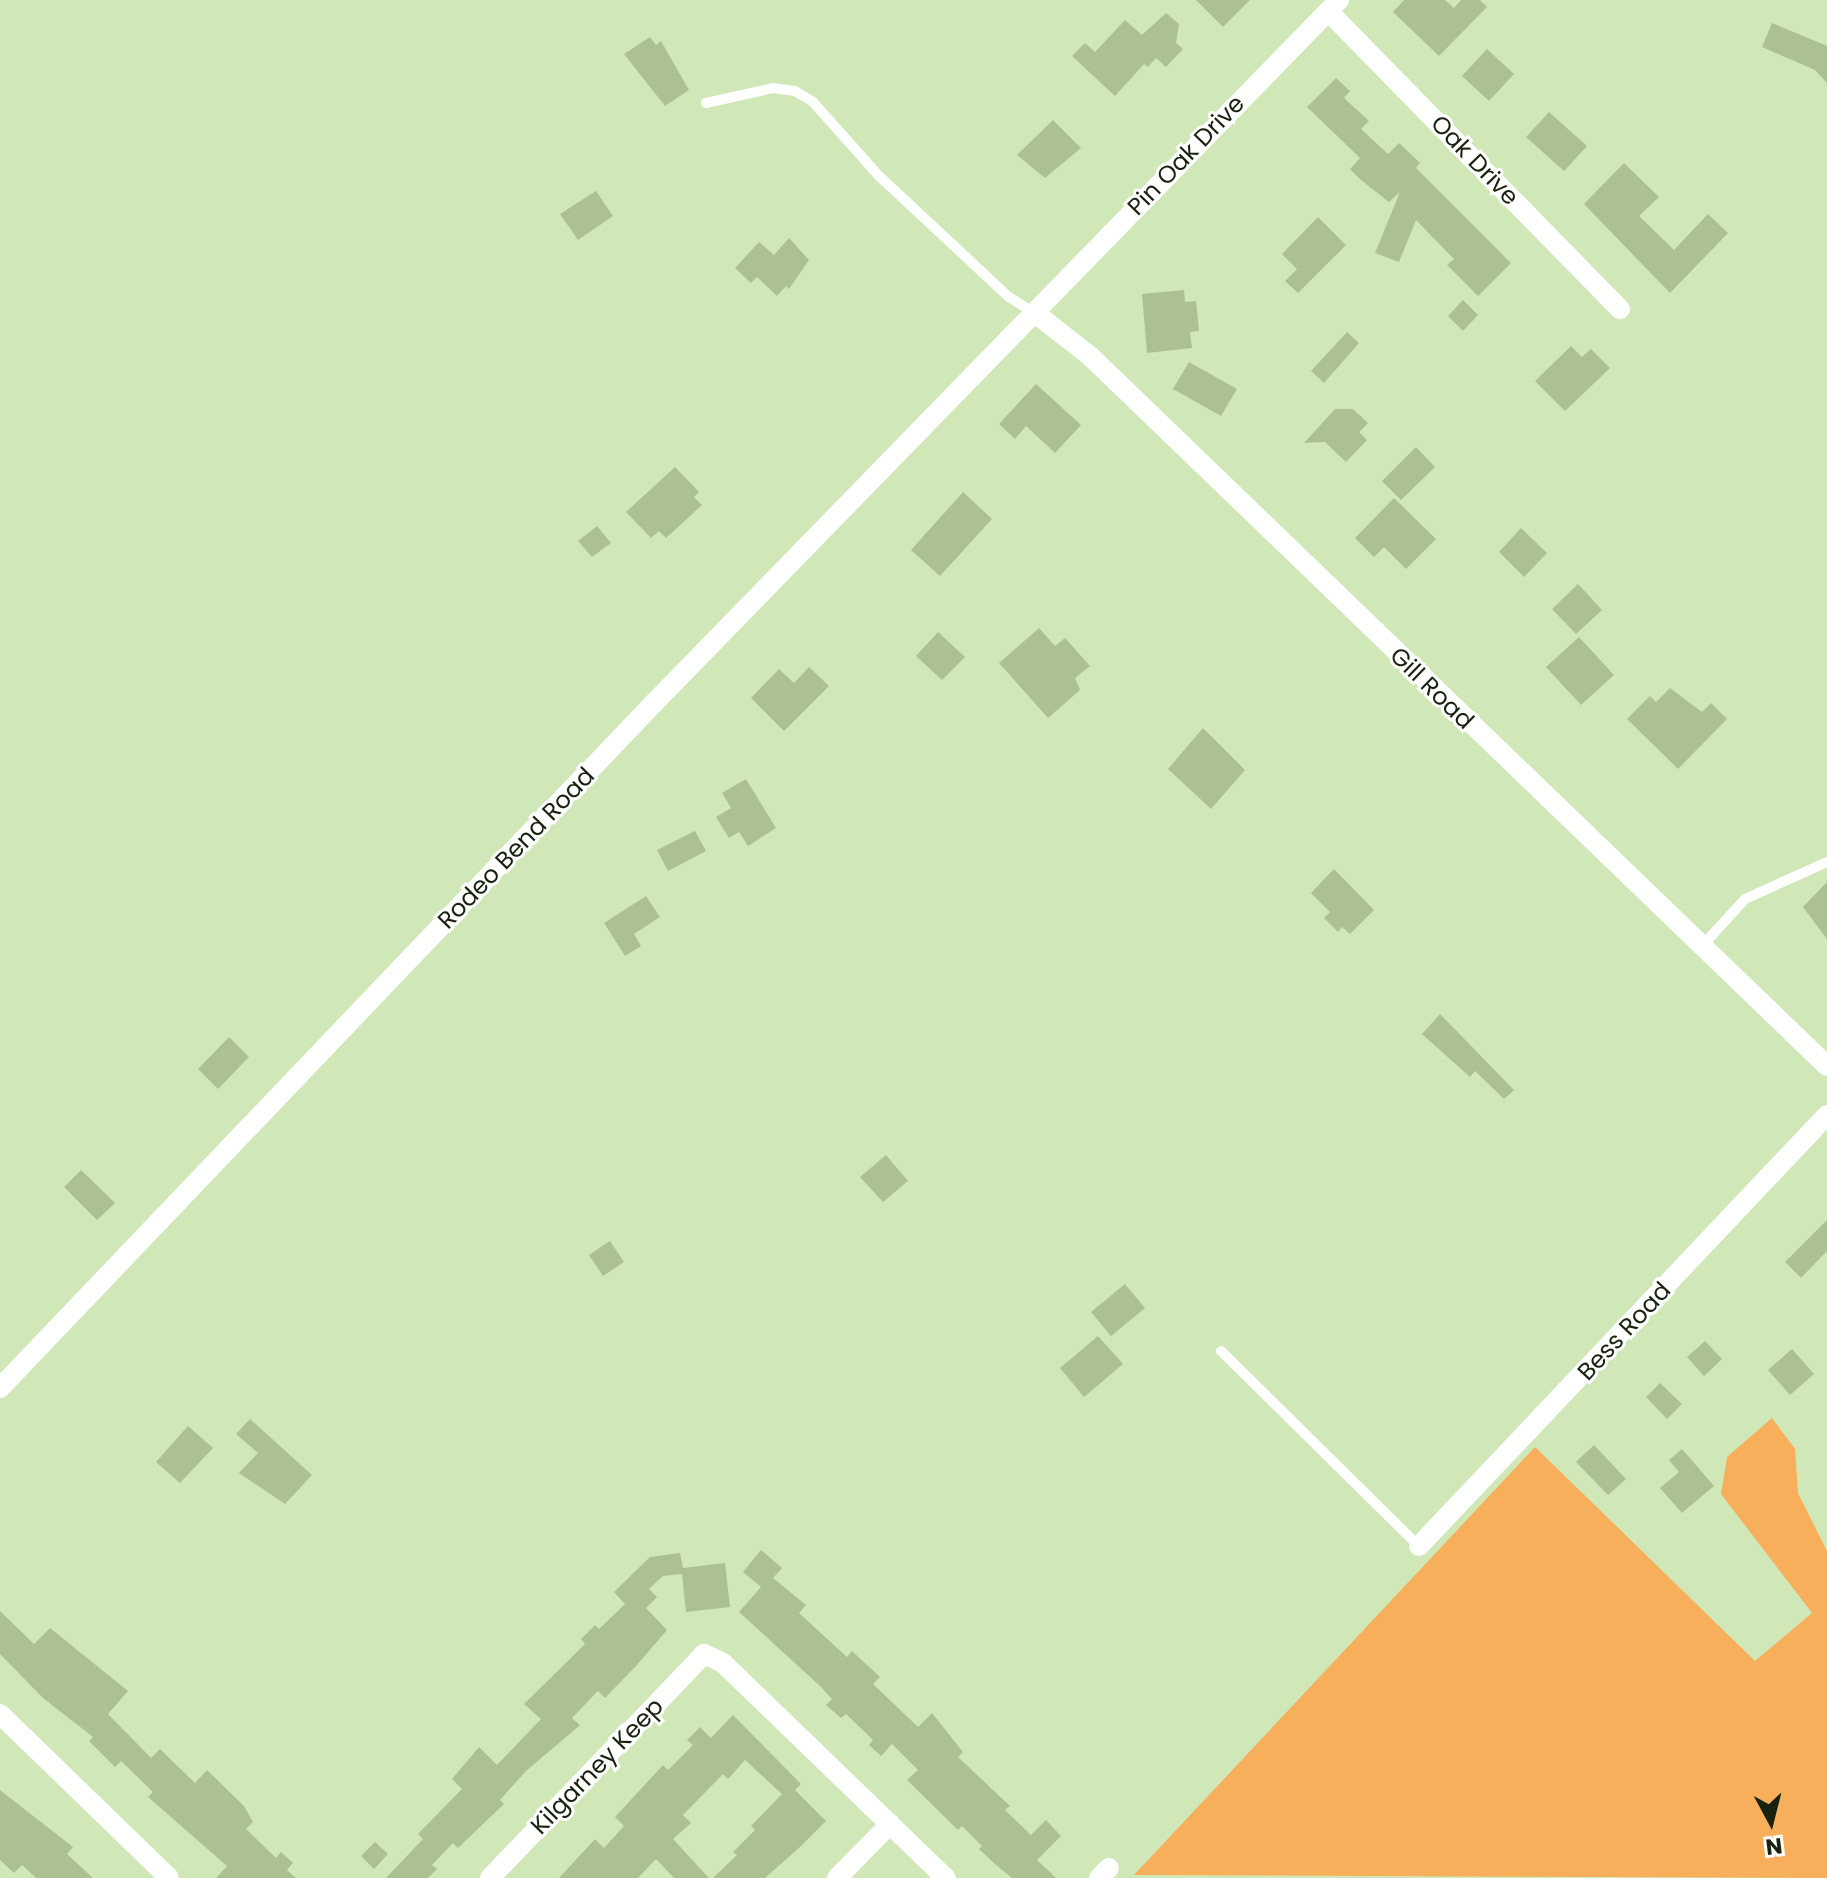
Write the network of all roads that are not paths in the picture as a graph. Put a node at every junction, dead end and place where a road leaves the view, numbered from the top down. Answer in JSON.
{"nodes":[{"id":1,"x":1334,"y":6,"type":"edge"},
{"id":2,"x":706,"y":103,"type":"dead end"},
{"id":3,"x":1620,"y":309,"type":"dead end"},
{"id":4,"x":1035,"y":313,"type":"junction"},
{"id":5,"x":1827,"y":862,"type":"edge"},
{"id":6,"x":1701,"y":947,"type":"junction"},
{"id":7,"x":1827,"y":1066,"type":"edge"},
{"id":8,"x":1827,"y":1115,"type":"edge"},
{"id":9,"x":1221,"y":1351,"type":"dead end"},
{"id":10,"x":0,"y":1388,"type":"edge"},
{"id":11,"x":1419,"y":1546,"type":"joint"},
{"id":12,"x":0,"y":1714,"type":"edge"},
{"id":13,"x":890,"y":1824,"type":"junction"},
{"id":14,"x":169,"y":1878,"type":"edge"},
{"id":15,"x":490,"y":1878,"type":"edge"},
{"id":16,"x":837,"y":1878,"type":"edge"},
{"id":17,"x":946,"y":1878,"type":"edge"}],
"edges":[{"from":1,"to":3,"type":"street","name":"Oak Drive"},
{"from":1,"to":4,"type":"street","name":"Pin Oak Drive"},
{"from":2,"to":4,"type":"lane"},
{"from":4,"to":6,"type":"street","name":"Gill Road"},
{"from":4,"to":10,"type":"street","name":"Rodeo Bend Road"},
{"from":5,"to":6,"type":"lane"},
{"from":6,"to":7,"type":"street","name":"Gill Road"},
{"from":8,"to":11,"type":"street","name":"Bess Road"},
{"from":9,"to":11,"type":"lane"},
{"from":12,"to":14,"type":"street"},
{"from":13,"to":15,"type":"street","name":"Kilgarney Keep"},
{"from":13,"to":16,"type":"street"},
{"from":13,"to":17,"type":"street"}]}
